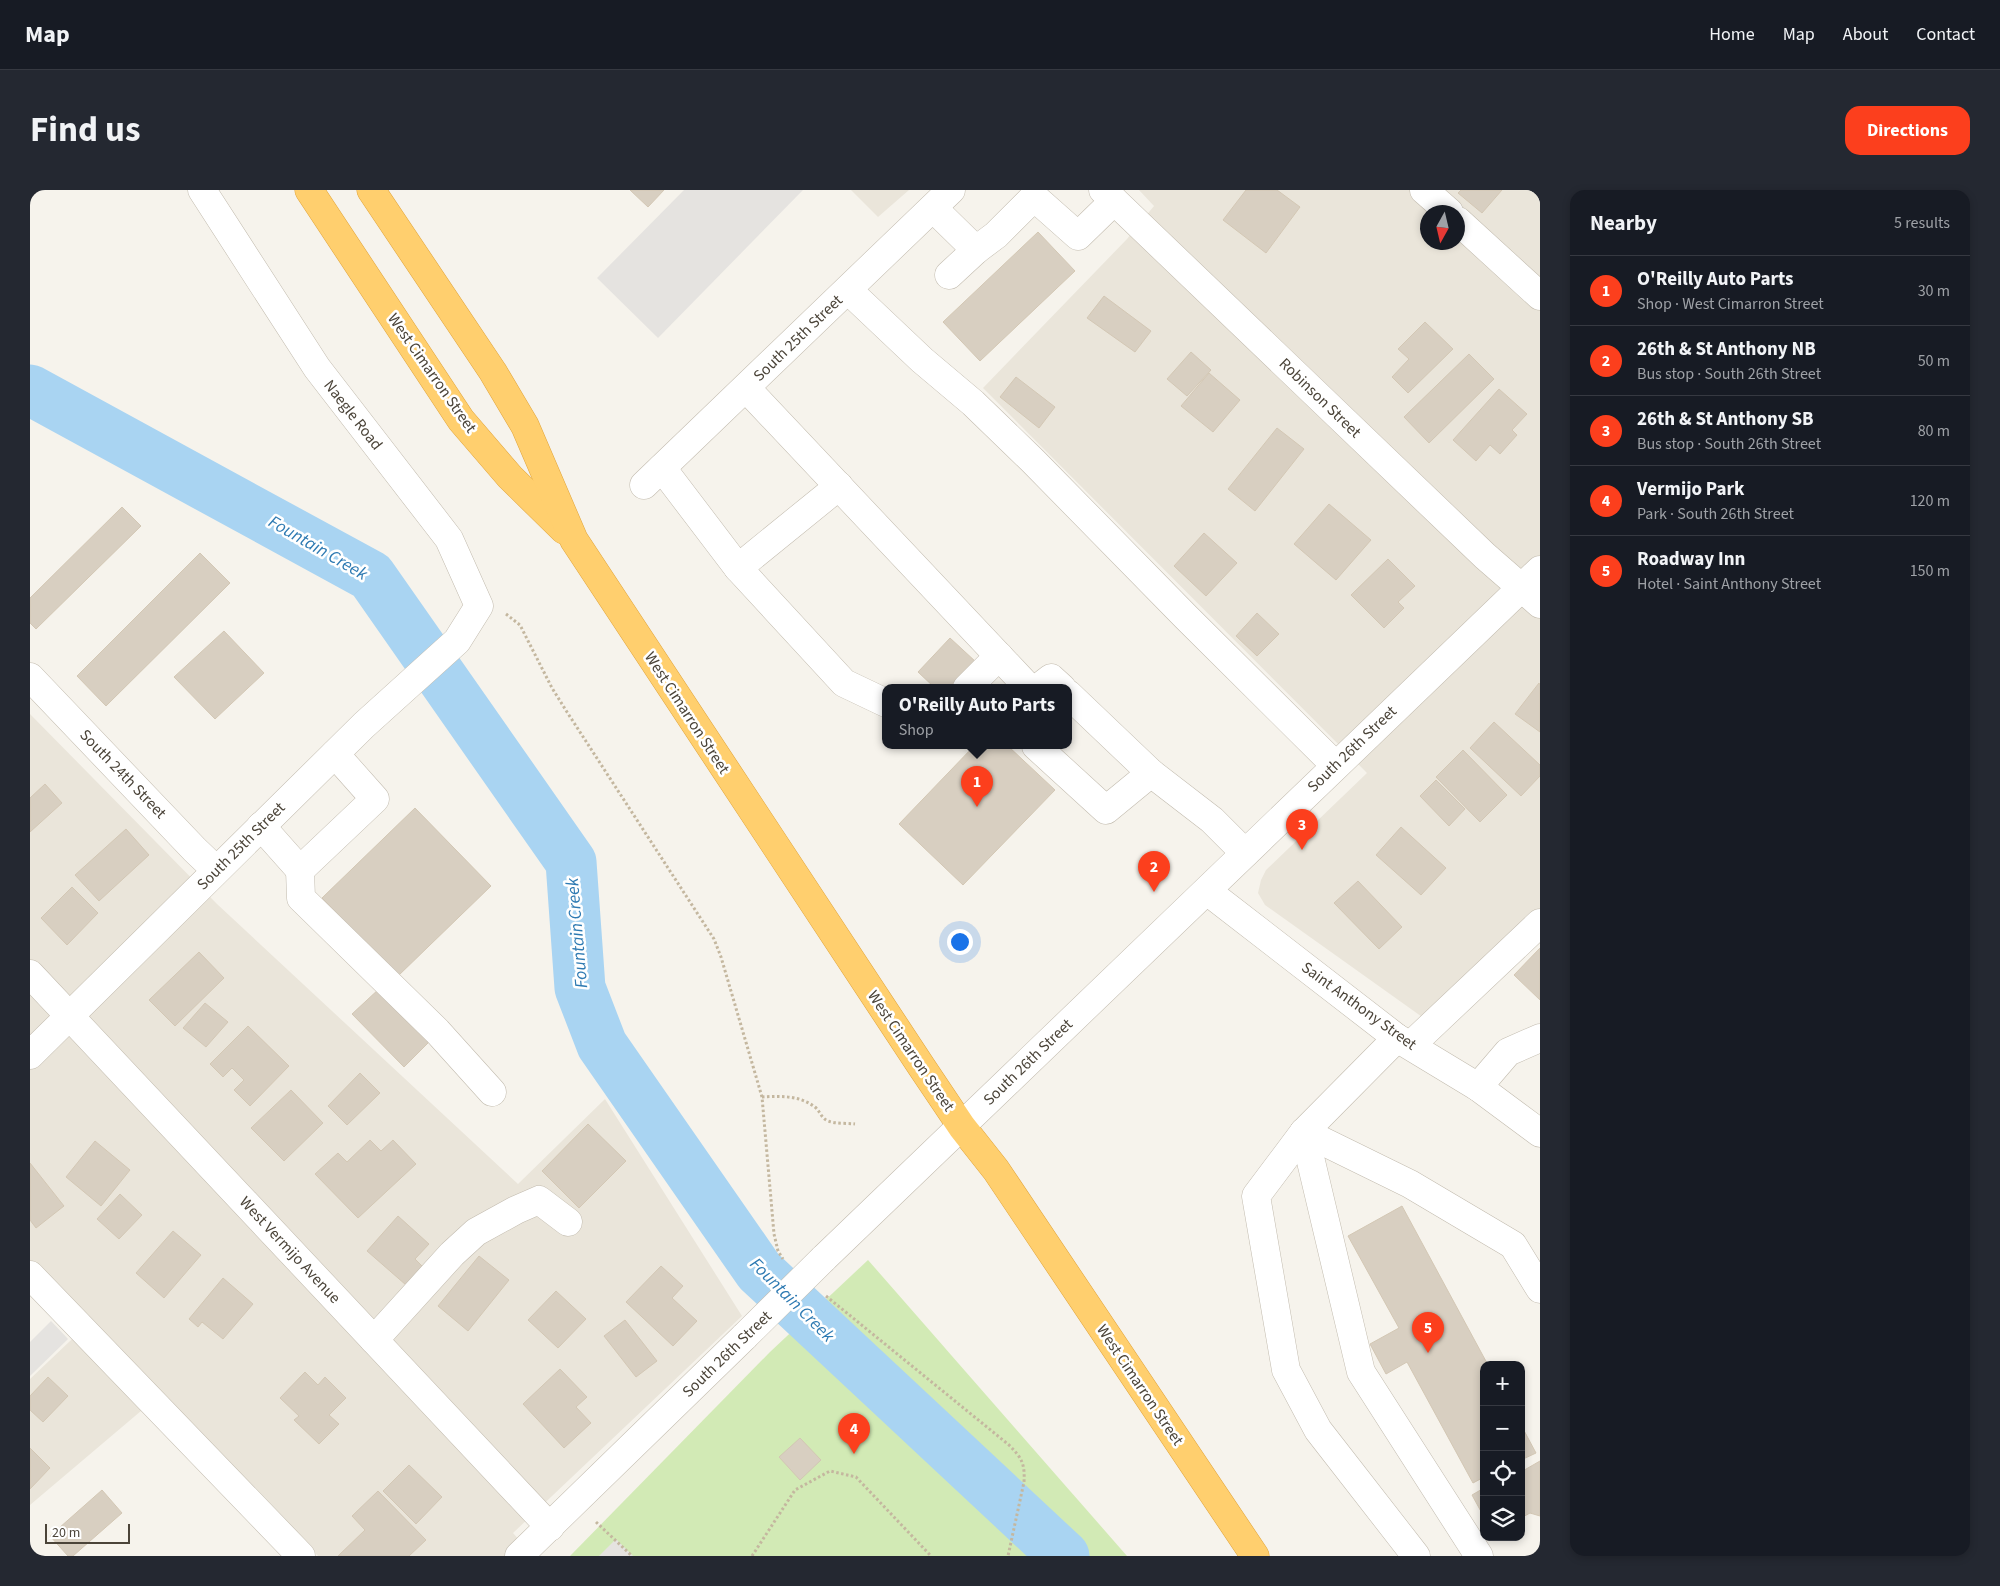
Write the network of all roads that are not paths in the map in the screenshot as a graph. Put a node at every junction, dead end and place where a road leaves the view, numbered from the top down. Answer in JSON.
{"nodes":[{"id":1,"x":202,"y":190,"type":"edge"},
{"id":2,"x":309,"y":190,"type":"edge"},
{"id":3,"x":371,"y":190,"type":"edge"},
{"id":4,"x":1424,"y":190,"type":"edge"},
{"id":5,"x":1108,"y":195,"type":"edge"},
{"id":6,"x":942,"y":199,"type":"edge"},
{"id":7,"x":1441,"y":205,"type":"edge"},
{"id":8,"x":1465,"y":226,"type":"edge"},
{"id":9,"x":976,"y":250,"type":"junction"},
{"id":10,"x":949,"y":275,"type":"dead end"},
{"id":11,"x":848,"y":290,"type":"junction"},
{"id":12,"x":1540,"y":296,"type":"edge"},
{"id":13,"x":746,"y":388,"type":"junction"},
{"id":14,"x":839,"y":486,"type":"junction"},
{"id":15,"x":574,"y":540,"type":"junction"},
{"id":16,"x":738,"y":568,"type":"junction"},
{"id":17,"x":1534,"y":587,"type":"edge"},
{"id":18,"x":457,"y":641,"type":"joint"},
{"id":19,"x":999,"y":656,"type":"junction"},
{"id":20,"x":30,"y":677,"type":"edge"},
{"id":21,"x":971,"y":684,"type":"edge"},
{"id":22,"x":1025,"y":684,"type":"edge"},
{"id":23,"x":1043,"y":684,"type":"edge"},
{"id":24,"x":1058,"y":684,"type":"edge"},
{"id":25,"x":1072,"y":698,"type":"edge"},
{"id":26,"x":882,"y":701,"type":"edge"},
{"id":27,"x":1039,"y":749,"type":"edge"},
{"id":28,"x":335,"y":754,"type":"junction"},
{"id":29,"x":1335,"y":765,"type":"junction"},
{"id":30,"x":1151,"y":773,"type":"junction"},
{"id":31,"x":261,"y":826,"type":"junction"},
{"id":32,"x":1245,"y":853,"type":"junction"},
{"id":33,"x":216,"y":870,"type":"junction"},
{"id":34,"x":300,"y":870,"type":"junction"},
{"id":35,"x":1207,"y":891,"type":"junction"},
{"id":36,"x":1540,"y":923,"type":"edge"},
{"id":37,"x":30,"y":974,"type":"edge"},
{"id":38,"x":69,"y":1016,"type":"junction"},
{"id":39,"x":1540,"y":1038,"type":"edge"},
{"id":40,"x":1404,"y":1041,"type":"junction"},
{"id":41,"x":30,"y":1055,"type":"edge"},
{"id":42,"x":1478,"y":1087,"type":"junction"},
{"id":43,"x":492,"y":1092,"type":"dead end"},
{"id":44,"x":962,"y":1126,"type":"junction"},
{"id":45,"x":1304,"y":1132,"type":"junction"},
{"id":46,"x":1540,"y":1133,"type":"edge"},
{"id":47,"x":568,"y":1222,"type":"dead end"},
{"id":48,"x":30,"y":1275,"type":"edge"},
{"id":49,"x":1540,"y":1289,"type":"edge"},
{"id":50,"x":374,"y":1340,"type":"junction"},
{"id":51,"x":550,"y":1527,"type":"junction"},
{"id":52,"x":301,"y":1556,"type":"edge"},
{"id":53,"x":519,"y":1556,"type":"edge"},
{"id":54,"x":1255,"y":1556,"type":"edge"},
{"id":55,"x":1416,"y":1556,"type":"edge"},
{"id":56,"x":1479,"y":1556,"type":"edge"}],
"edges":[{"from":1,"to":18,"type":"street","name":"Naegle Road"},
{"from":2,"to":15,"type":"highway","name":"West Cimarron Street"},
{"from":3,"to":15,"type":"highway","name":"West Cimarron Street"},
{"from":4,"to":7,"type":"street"},
{"from":5,"to":9,"type":"street"},
{"from":5,"to":17,"type":"street","name":"Robinson Street"},
{"from":6,"to":9,"type":"street"},
{"from":6,"to":11,"type":"street","name":"South 25th Street"},
{"from":8,"to":12,"type":"street"},
{"from":9,"to":10,"type":"street"},
{"from":11,"to":13,"type":"street","name":"South 25th Street"},
{"from":11,"to":29,"type":"street"},
{"from":13,"to":14,"type":"street"},
{"from":13,"to":16,"type":"street","name":"South 25th Street"},
{"from":14,"to":16,"type":"street"},
{"from":14,"to":19,"type":"street"},
{"from":15,"to":44,"type":"highway","name":"West Cimarron Street"},
{"from":16,"to":26,"type":"street"},
{"from":17,"to":29,"type":"street","name":"South 26th Street"},
{"from":18,"to":28,"type":"street","name":"South 25th Street"},
{"from":19,"to":21,"type":"street"},
{"from":19,"to":22,"type":"street"},
{"from":20,"to":33,"type":"street","name":"South 24th Street"},
{"from":23,"to":24,"type":"street"},
{"from":25,"to":30,"type":"street"},
{"from":27,"to":30,"type":"street"},
{"from":28,"to":31,"type":"street","name":"South 25th Street"},
{"from":28,"to":34,"type":"street"},
{"from":29,"to":32,"type":"street","name":"South 26th Street"},
{"from":30,"to":32,"type":"street"},
{"from":31,"to":33,"type":"street","name":"South 25th Street"},
{"from":31,"to":34,"type":"street"},
{"from":32,"to":35,"type":"street","name":"South 26th Street"},
{"from":33,"to":38,"type":"street","name":"South 25th Street"},
{"from":34,"to":43,"type":"street"},
{"from":35,"to":40,"type":"street","name":"Saint Anthony Street"},
{"from":35,"to":44,"type":"street","name":"South 26th Street"},
{"from":36,"to":40,"type":"street"},
{"from":37,"to":38,"type":"street","name":"West Vermijo Avenue"},
{"from":38,"to":41,"type":"street","name":"South 25th Street"},
{"from":38,"to":50,"type":"street","name":"West Vermijo Avenue"},
{"from":39,"to":42,"type":"street"},
{"from":40,"to":42,"type":"street","name":"Saint Anthony Street"},
{"from":40,"to":45,"type":"street"},
{"from":42,"to":46,"type":"street","name":"Saint Anthony Street"},
{"from":44,"to":51,"type":"street","name":"South 26th Street","bridge":true},
{"from":44,"to":54,"type":"highway","name":"West Cimarron Street"},
{"from":45,"to":49,"type":"street"},
{"from":45,"to":55,"type":"street"},
{"from":45,"to":56,"type":"street"},
{"from":47,"to":50,"type":"street"},
{"from":48,"to":52,"type":"street"},
{"from":50,"to":51,"type":"street","name":"West Vermijo Avenue"},
{"from":51,"to":53,"type":"street","name":"South 26th Street"}]}
